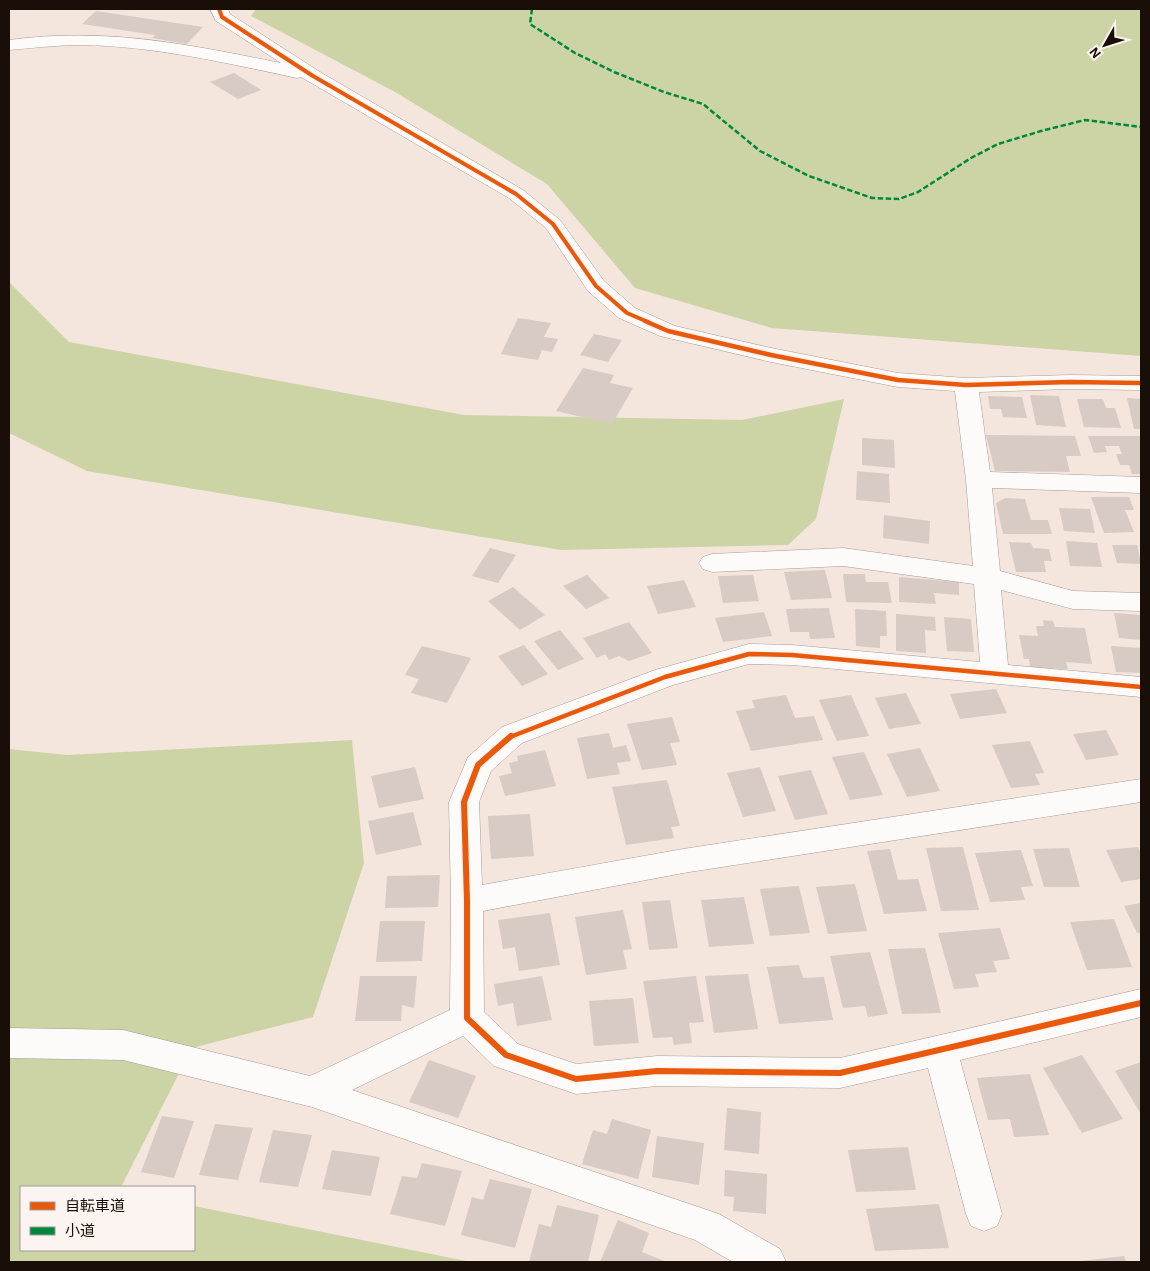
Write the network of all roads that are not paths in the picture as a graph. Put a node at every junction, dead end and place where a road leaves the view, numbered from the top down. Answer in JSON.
{"nodes":[{"id":1,"x":219,"y":9,"type":"edge"},
{"id":2,"x":9,"y":45,"type":"edge"},
{"id":3,"x":313,"y":76,"type":"junction"},
{"id":4,"x":1141,"y":383,"type":"edge"},
{"id":5,"x":966,"y":384,"type":"junction"},
{"id":6,"x":979,"y":480,"type":"junction"},
{"id":7,"x":1141,"y":484,"type":"edge"},
{"id":8,"x":712,"y":563,"type":"dead end"},
{"id":9,"x":987,"y":577,"type":"junction"},
{"id":10,"x":1141,"y":602,"type":"edge"},
{"id":11,"x":995,"y":675,"type":"junction"},
{"id":12,"x":1141,"y":687,"type":"edge"},
{"id":13,"x":1141,"y":790,"type":"edge"},
{"id":14,"x":467,"y":901,"type":"junction"},
{"id":15,"x":1141,"y":1003,"type":"edge"},
{"id":16,"x":467,"y":1018,"type":"junction"},
{"id":17,"x":9,"y":1043,"type":"edge"},
{"id":18,"x":940,"y":1049,"type":"junction"},
{"id":19,"x":312,"y":1092,"type":"junction"},
{"id":20,"x":984,"y":1214,"type":"dead end"},
{"id":21,"x":767,"y":1262,"type":"edge"}],
"edges":[{"from":1,"to":3,"type":"street"},
{"from":2,"to":3,"type":"street"},
{"from":3,"to":5,"type":"street"},
{"from":4,"to":5,"type":"street"},
{"from":5,"to":6,"type":"street"},
{"from":6,"to":7,"type":"street"},
{"from":6,"to":9,"type":"street"},
{"from":8,"to":9,"type":"street"},
{"from":9,"to":10,"type":"street"},
{"from":9,"to":11,"type":"street"},
{"from":11,"to":12,"type":"street"},
{"from":11,"to":14,"type":"street"},
{"from":13,"to":14,"type":"street"},
{"from":14,"to":16,"type":"street"},
{"from":15,"to":18,"type":"street"},
{"from":16,"to":18,"type":"street"},
{"from":16,"to":19,"type":"street"},
{"from":17,"to":19,"type":"street"},
{"from":18,"to":20,"type":"street"},
{"from":19,"to":21,"type":"street"}]}
